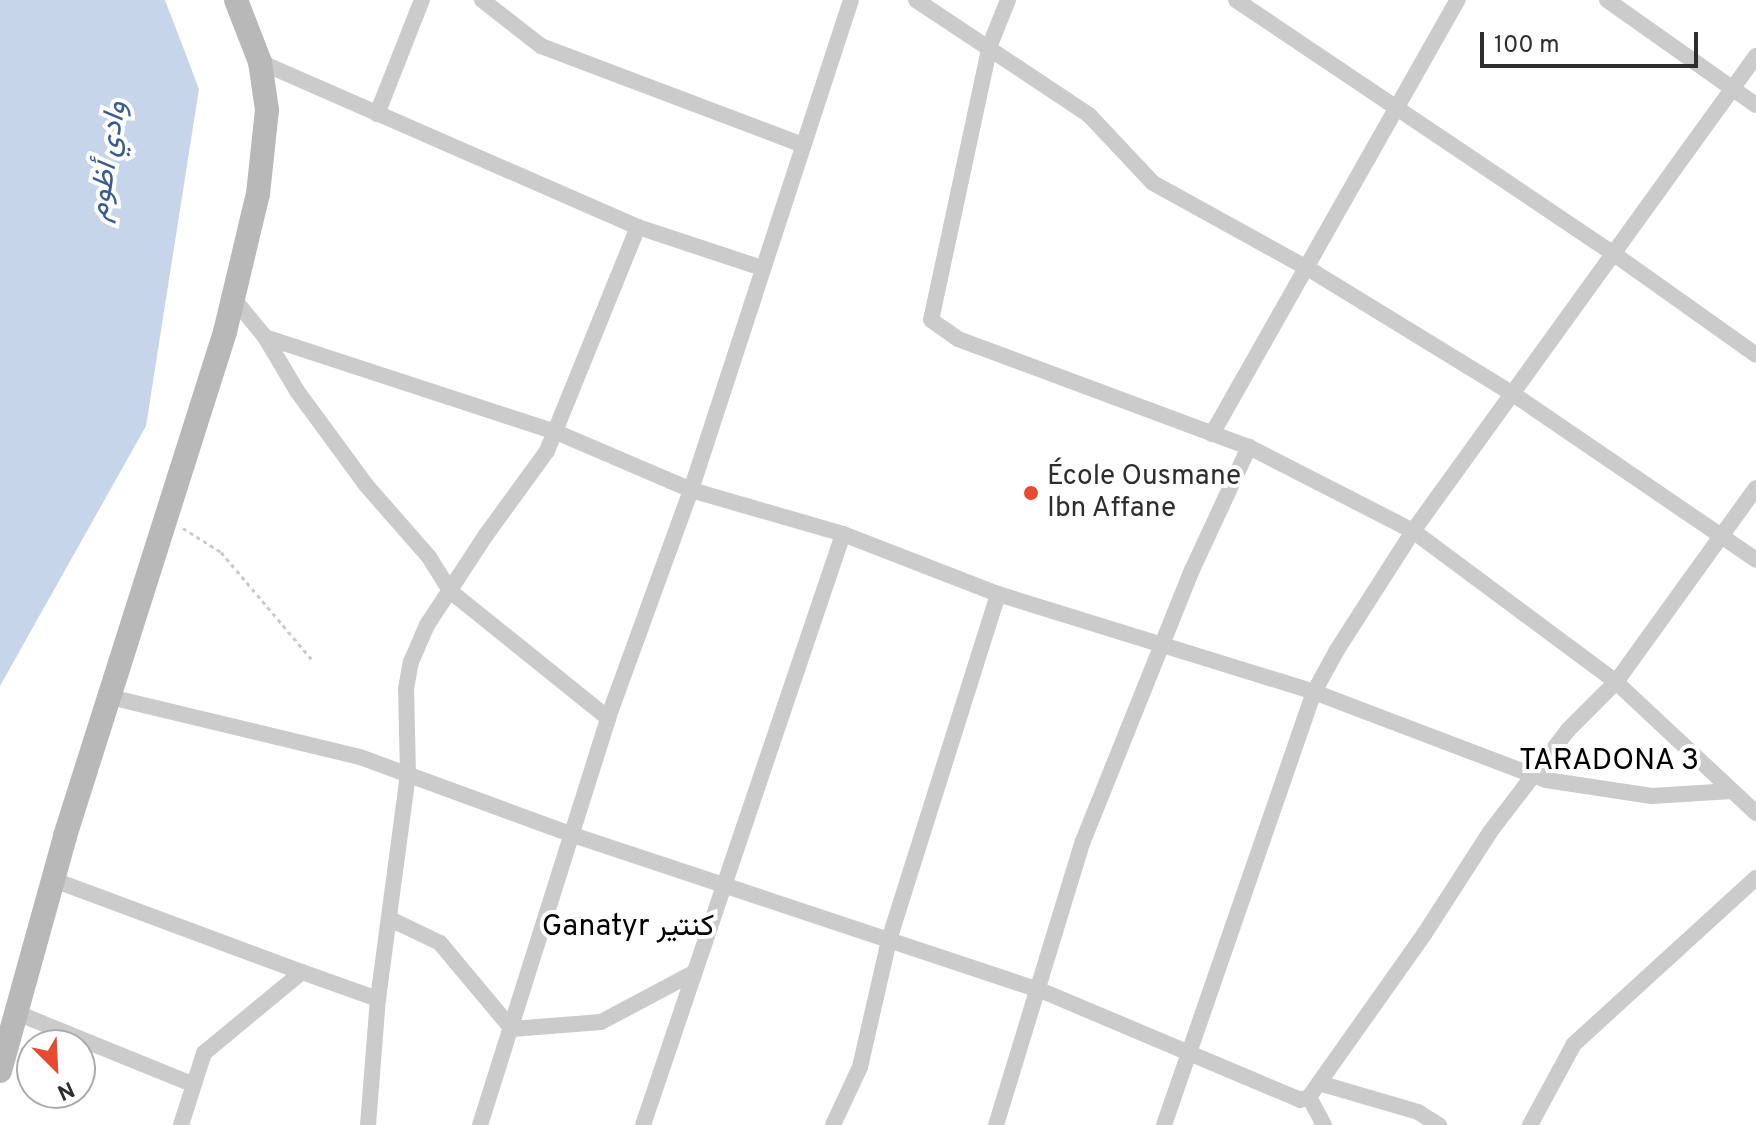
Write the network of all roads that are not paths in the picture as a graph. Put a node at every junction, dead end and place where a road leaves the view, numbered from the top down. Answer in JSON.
{"nodes":[{"id":1,"x":236,"y":0,"type":"edge"},
{"id":2,"x":422,"y":0,"type":"edge"},
{"id":3,"x":482,"y":0,"type":"edge"},
{"id":4,"x":851,"y":0,"type":"edge"},
{"id":5,"x":916,"y":0,"type":"edge"},
{"id":6,"x":1008,"y":0,"type":"edge"},
{"id":7,"x":1236,"y":0,"type":"edge"},
{"id":8,"x":1458,"y":0,"type":"edge"},
{"id":9,"x":1607,"y":0,"type":"edge"},
{"id":10,"x":990,"y":45,"type":"junction"},
{"id":11,"x":1756,"y":56,"type":"edge"},
{"id":12,"x":260,"y":62,"type":"junction"},
{"id":13,"x":1731,"y":87,"type":"junction"},
{"id":14,"x":1756,"y":105,"type":"edge"},
{"id":15,"x":1395,"y":109,"type":"junction"},
{"id":16,"x":377,"y":114,"type":"junction"},
{"id":17,"x":803,"y":145,"type":"junction"},
{"id":18,"x":638,"y":227,"type":"junction"},
{"id":19,"x":1614,"y":254,"type":"junction"},
{"id":20,"x":762,"y":268,"type":"junction"},
{"id":21,"x":1309,"y":269,"type":"junction"},
{"id":22,"x":233,"y":298,"type":"junction"},
{"id":23,"x":265,"y":337,"type":"junction"},
{"id":24,"x":1756,"y":355,"type":"edge"},
{"id":25,"x":1513,"y":394,"type":"junction"},
{"id":26,"x":556,"y":432,"type":"junction"},
{"id":27,"x":1212,"y":434,"type":"junction"},
{"id":28,"x":1249,"y":447,"type":"junction"},
{"id":29,"x":1756,"y":488,"type":"edge"},
{"id":30,"x":691,"y":490,"type":"junction"},
{"id":31,"x":1413,"y":531,"type":"junction"},
{"id":32,"x":843,"y":534,"type":"junction"},
{"id":33,"x":1723,"y":539,"type":"junction"},
{"id":34,"x":1756,"y":560,"type":"edge"},
{"id":35,"x":450,"y":591,"type":"junction"},
{"id":36,"x":998,"y":594,"type":"junction"},
{"id":37,"x":1160,"y":645,"type":"junction"},
{"id":38,"x":1616,"y":682,"type":"junction"},
{"id":39,"x":1314,"y":692,"type":"junction"},
{"id":40,"x":110,"y":697,"type":"junction"},
{"id":41,"x":608,"y":718,"type":"junction"},
{"id":42,"x":408,"y":775,"type":"junction"},
{"id":43,"x":1532,"y":775,"type":"junction"},
{"id":44,"x":1732,"y":791,"type":"junction"},
{"id":45,"x":1756,"y":813,"type":"edge"},
{"id":46,"x":570,"y":834,"type":"junction"},
{"id":47,"x":1756,"y":878,"type":"edge"},
{"id":48,"x":54,"y":880,"type":"junction"},
{"id":49,"x":725,"y":886,"type":"junction"},
{"id":50,"x":392,"y":920,"type":"junction"},
{"id":51,"x":889,"y":940,"type":"junction"},
{"id":52,"x":302,"y":972,"type":"junction"},
{"id":53,"x":695,"y":972,"type":"junction"},
{"id":54,"x":1040,"y":990,"type":"junction"},
{"id":55,"x":378,"y":999,"type":"junction"},
{"id":56,"x":17,"y":1013,"type":"junction"},
{"id":57,"x":512,"y":1029,"type":"junction"},
{"id":58,"x":1193,"y":1051,"type":"junction"},
{"id":59,"x":0,"y":1071,"type":"edge"},
{"id":60,"x":192,"y":1084,"type":"junction"},
{"id":61,"x":1314,"y":1090,"type":"junction"},
{"id":62,"x":181,"y":1125,"type":"edge"},
{"id":63,"x":368,"y":1125,"type":"edge"},
{"id":64,"x":480,"y":1125,"type":"edge"},
{"id":65,"x":643,"y":1125,"type":"edge"},
{"id":66,"x":833,"y":1125,"type":"edge"},
{"id":67,"x":996,"y":1125,"type":"edge"},
{"id":68,"x":1164,"y":1125,"type":"edge"},
{"id":69,"x":1324,"y":1125,"type":"edge"},
{"id":70,"x":1439,"y":1125,"type":"edge"},
{"id":71,"x":1530,"y":1125,"type":"edge"}],
"edges":[{"from":1,"to":12,"type":"main road"},
{"from":2,"to":16,"type":"street"},
{"from":3,"to":17,"type":"street"},
{"from":4,"to":17,"type":"street"},
{"from":5,"to":10,"type":"street"},
{"from":6,"to":10,"type":"street"},
{"from":7,"to":15,"type":"street"},
{"from":8,"to":15,"type":"street"},
{"from":9,"to":13,"type":"street"},
{"from":10,"to":21,"type":"street"},
{"from":10,"to":27,"type":"street"},
{"from":11,"to":13,"type":"street"},
{"from":12,"to":16,"type":"street"},
{"from":12,"to":22,"type":"main road"},
{"from":13,"to":14,"type":"street"},
{"from":13,"to":19,"type":"street"},
{"from":15,"to":19,"type":"street"},
{"from":15,"to":21,"type":"street"},
{"from":16,"to":18,"type":"street"},
{"from":17,"to":20,"type":"street"},
{"from":18,"to":20,"type":"street"},
{"from":18,"to":26,"type":"street"},
{"from":19,"to":24,"type":"street"},
{"from":19,"to":25,"type":"street"},
{"from":20,"to":30,"type":"street"},
{"from":21,"to":25,"type":"street"},
{"from":21,"to":27,"type":"street"},
{"from":22,"to":23,"type":"street"},
{"from":22,"to":40,"type":"main road"},
{"from":23,"to":26,"type":"street"},
{"from":23,"to":35,"type":"street"},
{"from":25,"to":31,"type":"street"},
{"from":25,"to":33,"type":"street"},
{"from":26,"to":30,"type":"street"},
{"from":26,"to":35,"type":"street"},
{"from":27,"to":28,"type":"street"},
{"from":28,"to":31,"type":"street"},
{"from":28,"to":37,"type":"street"},
{"from":29,"to":33,"type":"street"},
{"from":30,"to":32,"type":"street"},
{"from":30,"to":41,"type":"street"},
{"from":31,"to":38,"type":"street"},
{"from":31,"to":39,"type":"street"},
{"from":32,"to":36,"type":"street"},
{"from":32,"to":49,"type":"street"},
{"from":33,"to":34,"type":"street"},
{"from":33,"to":38,"type":"street"},
{"from":35,"to":41,"type":"street"},
{"from":35,"to":42,"type":"street"},
{"from":36,"to":37,"type":"street"},
{"from":36,"to":51,"type":"street"},
{"from":37,"to":39,"type":"street"},
{"from":37,"to":54,"type":"street"},
{"from":38,"to":43,"type":"street"},
{"from":38,"to":44,"type":"street"},
{"from":39,"to":43,"type":"street"},
{"from":39,"to":58,"type":"street"},
{"from":40,"to":42,"type":"street"},
{"from":40,"to":48,"type":"main road"},
{"from":41,"to":46,"type":"street"},
{"from":42,"to":46,"type":"street"},
{"from":42,"to":50,"type":"street"},
{"from":43,"to":44,"type":"street"},
{"from":43,"to":61,"type":"street"},
{"from":44,"to":45,"type":"street"},
{"from":46,"to":49,"type":"street"},
{"from":46,"to":57,"type":"street"},
{"from":47,"to":71,"type":"street"},
{"from":48,"to":52,"type":"street"},
{"from":48,"to":56,"type":"main road"},
{"from":49,"to":51,"type":"street"},
{"from":49,"to":53,"type":"street"},
{"from":50,"to":55,"type":"street"},
{"from":50,"to":57,"type":"street"},
{"from":51,"to":54,"type":"street"},
{"from":51,"to":66,"type":"street"},
{"from":52,"to":55,"type":"street"},
{"from":52,"to":60,"type":"street"},
{"from":53,"to":57,"type":"street"},
{"from":53,"to":65,"type":"street"},
{"from":54,"to":58,"type":"street"},
{"from":54,"to":67,"type":"street"},
{"from":55,"to":63,"type":"street"},
{"from":56,"to":59,"type":"main road"},
{"from":56,"to":60,"type":"street"},
{"from":57,"to":64,"type":"street"},
{"from":58,"to":61,"type":"street"},
{"from":58,"to":68,"type":"street"},
{"from":60,"to":62,"type":"street"},
{"from":61,"to":69,"type":"street"},
{"from":61,"to":70,"type":"street"}]}
